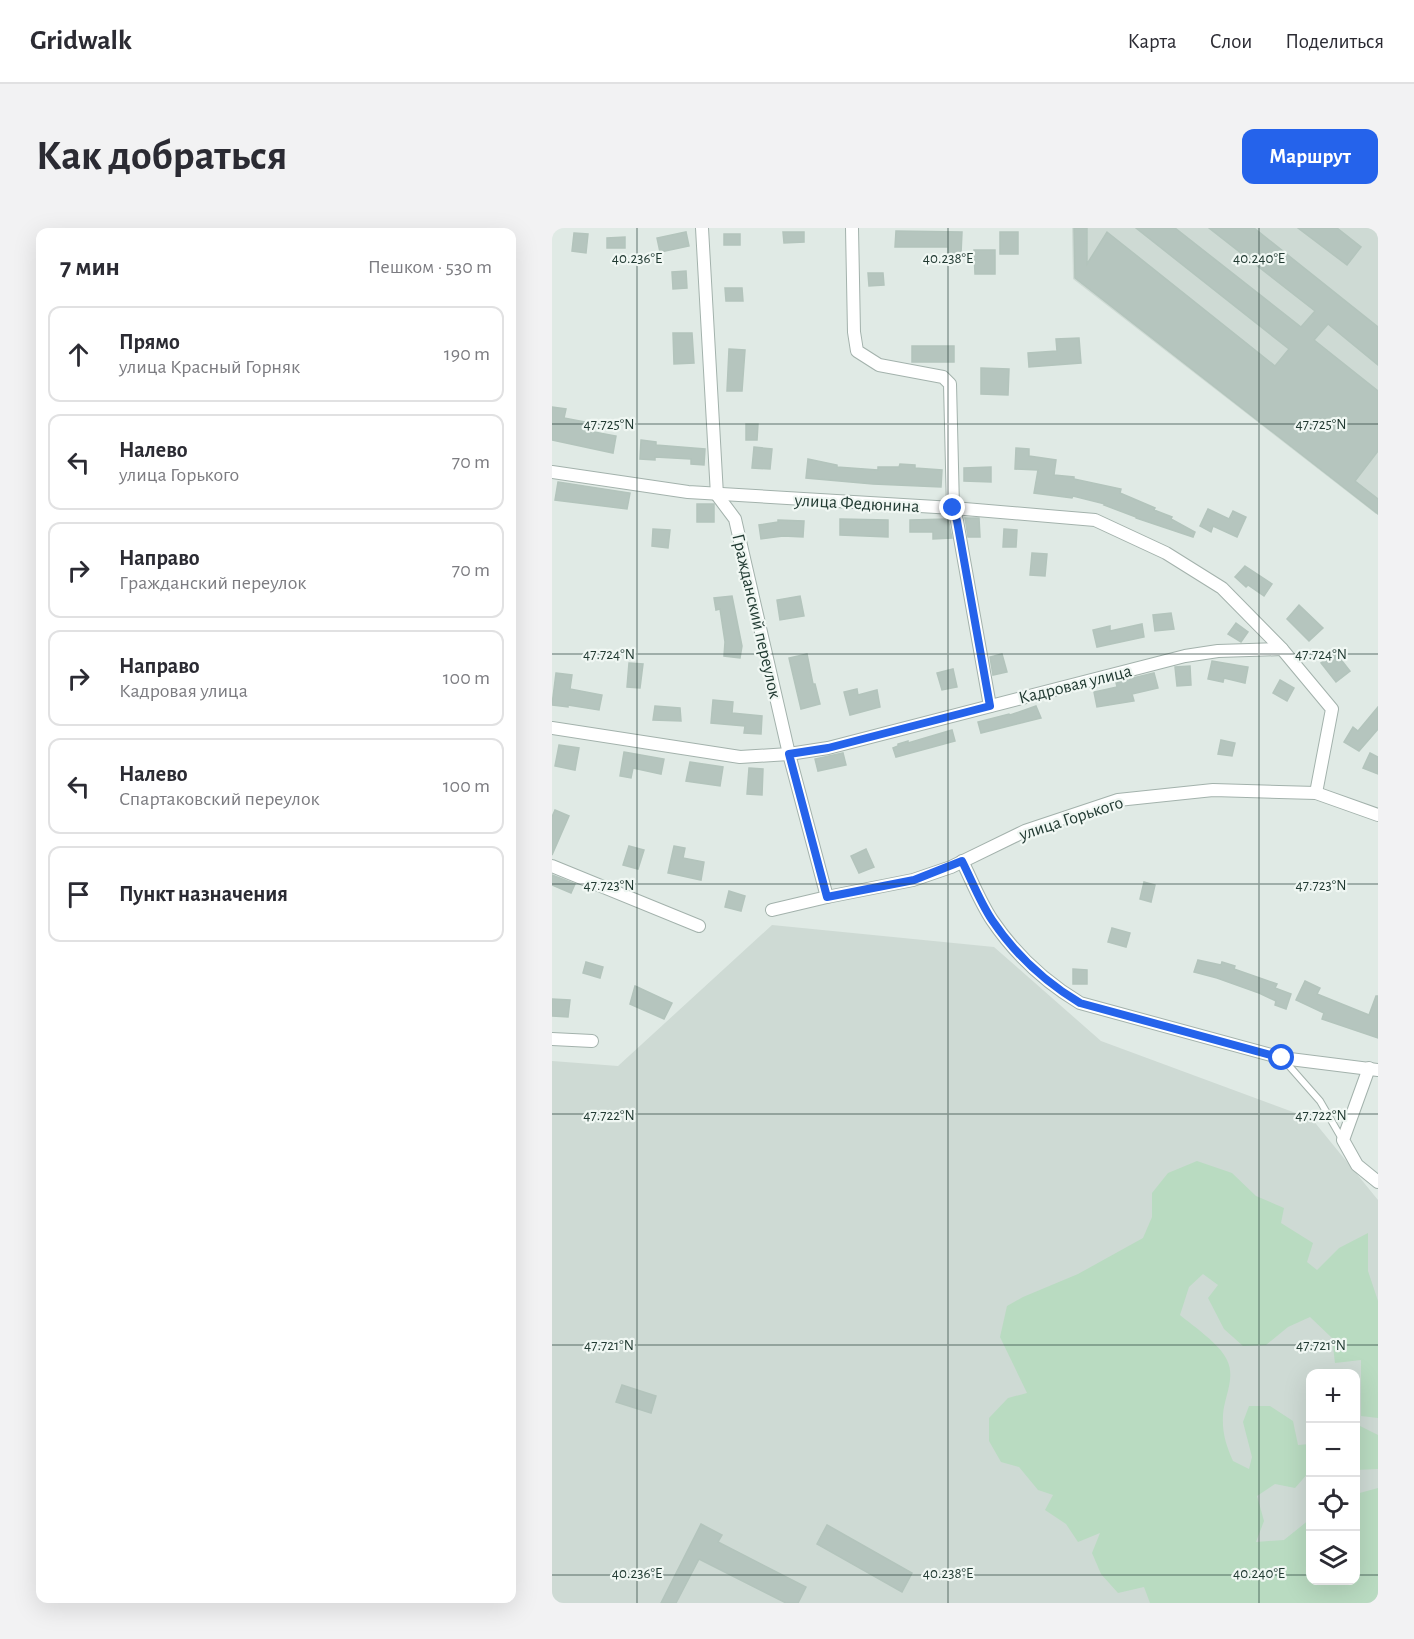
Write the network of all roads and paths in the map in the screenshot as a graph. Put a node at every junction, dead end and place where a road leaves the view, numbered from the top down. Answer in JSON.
{"nodes":[{"id":1,"x":702,"y":228,"type":"edge"},
{"id":2,"x":852,"y":228,"type":"edge"},
{"id":3,"x":552,"y":472,"type":"edge"},
{"id":4,"x":717,"y":495,"type":"junction"},
{"id":5,"x":953,"y":508,"type":"junction"},
{"id":6,"x":1282,"y":649,"type":"junction"},
{"id":7,"x":990,"y":706,"type":"junction"},
{"id":8,"x":552,"y":728,"type":"edge"},
{"id":9,"x":789,"y":754,"type":"junction"},
{"id":10,"x":1316,"y":793,"type":"junction"},
{"id":11,"x":1378,"y":815,"type":"edge"},
{"id":12,"x":962,"y":861,"type":"junction"},
{"id":13,"x":552,"y":866,"type":"edge"},
{"id":14,"x":827,"y":897,"type":"junction"},
{"id":15,"x":772,"y":910,"type":"dead end"},
{"id":16,"x":699,"y":926,"type":"dead end"},
{"id":17,"x":552,"y":1039,"type":"edge"},
{"id":18,"x":592,"y":1041,"type":"dead end"},
{"id":19,"x":1282,"y":1058,"type":"junction"},
{"id":20,"x":1374,"y":1069,"type":"edge"},
{"id":21,"x":1343,"y":1140,"type":"junction"},
{"id":22,"x":1378,"y":1182,"type":"edge"}],
"edges":[{"from":1,"to":4,"type":"street"},
{"from":2,"to":5,"type":"street"},
{"from":3,"to":4,"type":"street","name":"улица Федюнина"},
{"from":4,"to":5,"type":"street","name":"улица Федюнина"},
{"from":4,"to":9,"type":"street","name":"Гражданский переулок"},
{"from":5,"to":6,"type":"street","name":"улица Федюнина"},
{"from":5,"to":7,"type":"street"},
{"from":6,"to":7,"type":"street","name":"Кадровая улица"},
{"from":6,"to":10,"type":"street","name":"улица Федюнина"},
{"from":7,"to":9,"type":"street","name":"Кадровая улица"},
{"from":8,"to":9,"type":"street","name":"Кадровая улица"},
{"from":9,"to":14,"type":"street","name":"Гражданский переулок"},
{"from":10,"to":11,"type":"street","name":"улица Горького"},
{"from":10,"to":12,"type":"street","name":"улица Горького"},
{"from":12,"to":14,"type":"street","name":"улица Горького"},
{"from":12,"to":19,"type":"street"},
{"from":13,"to":16,"type":"street"},
{"from":14,"to":15,"type":"street","name":"улица Горького"},
{"from":17,"to":18,"type":"street"},
{"from":19,"to":20,"type":"street"},
{"from":19,"to":21,"type":"lane"},
{"from":20,"to":21,"type":"street"},
{"from":21,"to":22,"type":"street"}]}
